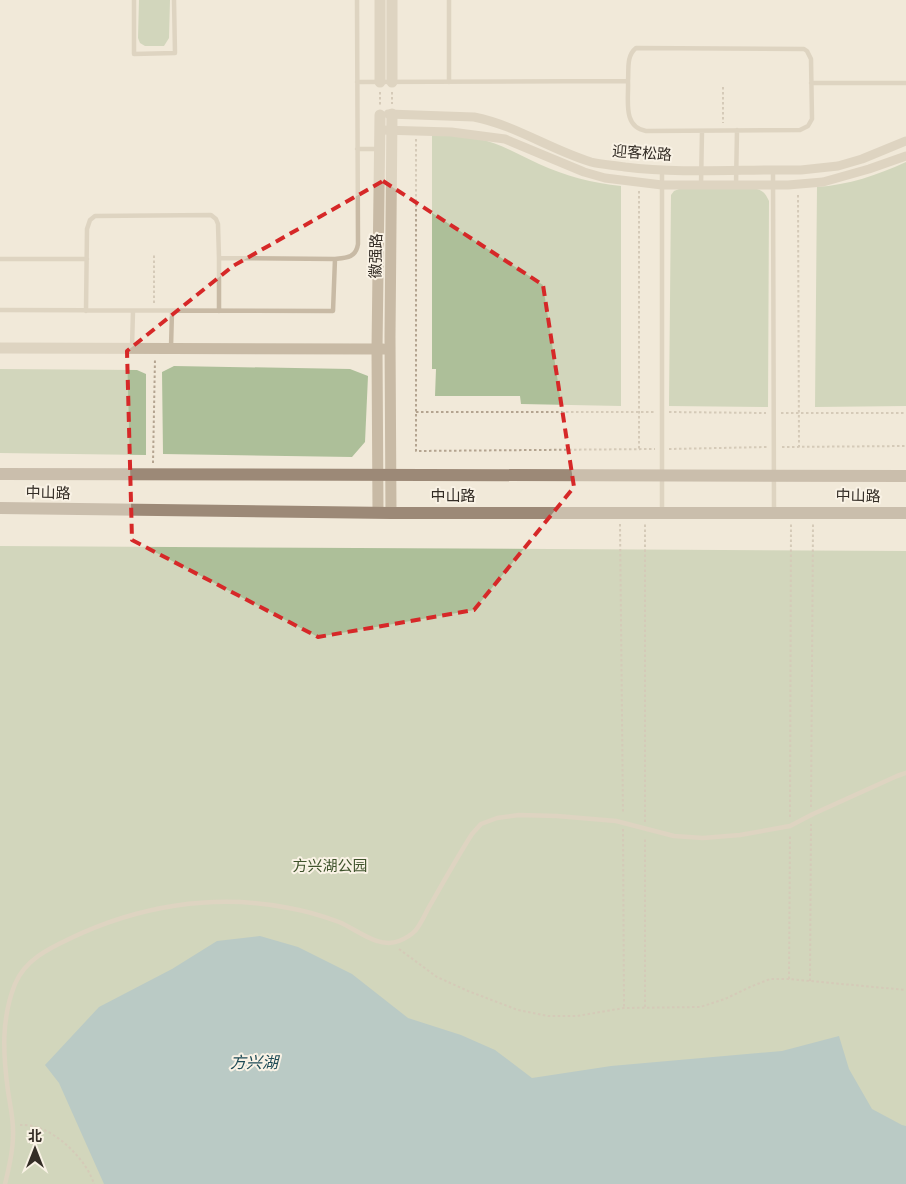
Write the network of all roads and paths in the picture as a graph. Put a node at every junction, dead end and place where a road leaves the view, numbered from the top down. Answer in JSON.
{"nodes":[{"id":1,"x":134,"y":0,"type":"edge"},
{"id":2,"x":174,"y":0,"type":"edge"},
{"id":3,"x":357,"y":0,"type":"edge"},
{"id":4,"x":380,"y":0,"type":"edge"},
{"id":5,"x":392,"y":0,"type":"edge"},
{"id":6,"x":449,"y":0,"type":"edge"},
{"id":7,"x":628,"y":81,"type":"junction"},
{"id":8,"x":357,"y":82,"type":"junction"},
{"id":9,"x":386,"y":82,"type":"junction"},
{"id":10,"x":448,"y":82,"type":"junction"},
{"id":11,"x":811,"y":82,"type":"junction"},
{"id":12,"x":906,"y":84,"type":"edge"},
{"id":13,"x":723,"y":87,"type":"dead end"},
{"id":14,"x":386,"y":115,"type":"junction"},
{"id":15,"x":387,"y":130,"type":"junction"},
{"id":16,"x":737,"y":130,"type":"junction"},
{"id":17,"x":416,"y":131,"type":"junction"},
{"id":18,"x":702,"y":131,"type":"junction"},
{"id":19,"x":723,"y":131,"type":"junction"},
{"id":20,"x":906,"y":141,"type":"edge"},
{"id":21,"x":358,"y":149,"type":"junction"},
{"id":22,"x":380,"y":149,"type":"junction"},
{"id":23,"x":392,"y":149,"type":"junction"},
{"id":24,"x":906,"y":156,"type":"edge"},
{"id":25,"x":662,"y":170,"type":"junction"},
{"id":26,"x":701,"y":170,"type":"junction"},
{"id":27,"x":736,"y":170,"type":"junction"},
{"id":28,"x":773,"y":170,"type":"junction"},
{"id":29,"x":639,"y":182,"type":"junction"},
{"id":30,"x":662,"y":184,"type":"junction"},
{"id":31,"x":798,"y":184,"type":"junction"},
{"id":32,"x":700,"y":185,"type":"junction"},
{"id":33,"x":736,"y":185,"type":"junction"},
{"id":34,"x":773,"y":185,"type":"junction"},
{"id":35,"x":154,"y":254,"type":"dead end"},
{"id":36,"x":220,"y":258,"type":"junction"},
{"id":37,"x":0,"y":259,"type":"edge"},
{"id":38,"x":87,"y":259,"type":"junction"},
{"id":39,"x":335,"y":259,"type":"junction"},
{"id":40,"x":0,"y":310,"type":"edge"},
{"id":41,"x":86,"y":311,"type":"junction"},
{"id":42,"x":133,"y":311,"type":"junction"},
{"id":43,"x":154,"y":311,"type":"junction"},
{"id":44,"x":172,"y":311,"type":"junction"},
{"id":45,"x":219,"y":311,"type":"junction"},
{"id":46,"x":0,"y":348,"type":"edge"},
{"id":47,"x":132,"y":348,"type":"junction"},
{"id":48,"x":155,"y":348,"type":"junction"},
{"id":49,"x":171,"y":348,"type":"junction"},
{"id":50,"x":377,"y":349,"type":"junction"},
{"id":51,"x":390,"y":349,"type":"junction"},
{"id":52,"x":906,"y":446,"type":"edge"},
{"id":53,"x":774,"y":447,"type":"junction"},
{"id":54,"x":799,"y":447,"type":"junction"},
{"id":55,"x":639,"y":449,"type":"junction"},
{"id":56,"x":662,"y":449,"type":"junction"},
{"id":57,"x":0,"y":474,"type":"edge"},
{"id":58,"x":153,"y":475,"type":"junction"},
{"id":59,"x":384,"y":475,"type":"junction"},
{"id":60,"x":662,"y":475,"type":"junction"},
{"id":61,"x":774,"y":475,"type":"junction"},
{"id":62,"x":906,"y":476,"type":"edge"},
{"id":63,"x":0,"y":508,"type":"edge"},
{"id":64,"x":620,"y":512,"type":"junction"},
{"id":65,"x":645,"y":512,"type":"junction"},
{"id":66,"x":662,"y":512,"type":"junction"},
{"id":67,"x":774,"y":512,"type":"junction"},
{"id":68,"x":791,"y":512,"type":"junction"},
{"id":69,"x":813,"y":512,"type":"junction"},
{"id":70,"x":384,"y":513,"type":"junction"},
{"id":71,"x":906,"y":513,"type":"edge"},
{"id":72,"x":906,"y":774,"type":"edge"},
{"id":73,"x":811,"y":815,"type":"junction"},
{"id":74,"x":623,"y":823,"type":"junction"},
{"id":75,"x":790,"y":826,"type":"junction"},
{"id":76,"x":645,"y":828,"type":"junction"},
{"id":77,"x":390,"y":942,"type":"junction"},
{"id":78,"x":789,"y":979,"type":"junction"},
{"id":79,"x":810,"y":981,"type":"junction"},
{"id":80,"x":906,"y":990,"type":"edge"},
{"id":81,"x":624,"y":1008,"type":"junction"},
{"id":82,"x":645,"y":1008,"type":"junction"},
{"id":83,"x":12,"y":1124,"type":"junction"},
{"id":84,"x":5,"y":1184,"type":"edge"},
{"id":85,"x":94,"y":1184,"type":"edge"}],
"edges":[{"from":1,"to":2,"type":"lane"},
{"from":3,"to":8,"type":"lane"},
{"from":4,"to":9,"type":"street"},
{"from":5,"to":9,"type":"street"},
{"from":6,"to":10,"type":"lane"},
{"from":7,"to":10,"type":"lane"},
{"from":7,"to":11,"type":"lane"},
{"from":7,"to":18,"type":"lane"},
{"from":8,"to":9,"type":"lane"},
{"from":8,"to":21,"type":"lane"},
{"from":9,"to":10,"type":"lane"},
{"from":9,"to":14,"type":"path"},
{"from":9,"to":14,"type":"path"},
{"from":11,"to":12,"type":"lane"},
{"from":11,"to":16,"type":"lane"},
{"from":13,"to":19,"type":"path"},
{"from":14,"to":15,"type":"street","name":"徽强路"},
{"from":14,"to":25,"type":"street","name":"迎客松路"},
{"from":15,"to":17,"type":"street","name":"迎客松路"},
{"from":15,"to":22,"type":"street","name":"徽强路"},
{"from":15,"to":23,"type":"street","name":"徽强路"},
{"from":16,"to":19,"type":"lane"},
{"from":16,"to":27,"type":"lane"},
{"from":17,"to":29,"type":"street","name":"迎客松路"},
{"from":17,"to":55,"type":"path"},
{"from":18,"to":19,"type":"lane"},
{"from":18,"to":26,"type":"lane"},
{"from":20,"to":28,"type":"street","name":"迎客松路"},
{"from":21,"to":22,"type":"lane"},
{"from":21,"to":39,"type":"lane"},
{"from":22,"to":23,"type":"lane"},
{"from":22,"to":50,"type":"street","name":"徽强路"},
{"from":23,"to":51,"type":"street","name":"徽强路"},
{"from":24,"to":31,"type":"street","name":"迎客松路"},
{"from":25,"to":26,"type":"street","name":"迎客松路"},
{"from":25,"to":30,"type":"lane"},
{"from":26,"to":27,"type":"street","name":"迎客松路"},
{"from":26,"to":32,"type":"lane"},
{"from":27,"to":28,"type":"street","name":"迎客松路"},
{"from":27,"to":33,"type":"lane"},
{"from":28,"to":34,"type":"lane"},
{"from":29,"to":30,"type":"street","name":"迎客松路"},
{"from":29,"to":55,"type":"path"},
{"from":30,"to":32,"type":"street","name":"迎客松路"},
{"from":30,"to":56,"type":"lane"},
{"from":31,"to":34,"type":"street","name":"迎客松路"},
{"from":31,"to":54,"type":"path"},
{"from":32,"to":33,"type":"street","name":"迎客松路"},
{"from":33,"to":34,"type":"street","name":"迎客松路"},
{"from":34,"to":53,"type":"lane"},
{"from":35,"to":43,"type":"path"},
{"from":36,"to":38,"type":"lane"},
{"from":36,"to":39,"type":"lane"},
{"from":36,"to":45,"type":"lane"},
{"from":37,"to":38,"type":"lane"},
{"from":38,"to":41,"type":"lane"},
{"from":39,"to":45,"type":"lane"},
{"from":40,"to":41,"type":"lane"},
{"from":41,"to":42,"type":"lane"},
{"from":42,"to":43,"type":"lane"},
{"from":42,"to":47,"type":"lane"},
{"from":43,"to":44,"type":"lane"},
{"from":44,"to":45,"type":"lane"},
{"from":44,"to":49,"type":"lane"},
{"from":46,"to":47,"type":"street"},
{"from":47,"to":48,"type":"street"},
{"from":48,"to":49,"type":"street"},
{"from":48,"to":58,"type":"path"},
{"from":49,"to":50,"type":"street"},
{"from":50,"to":51,"type":"street"},
{"from":50,"to":59,"type":"street","name":"徽强路"},
{"from":51,"to":59,"type":"street","name":"徽强路"},
{"from":52,"to":54,"type":"path"},
{"from":53,"to":54,"type":"path"},
{"from":53,"to":56,"type":"path"},
{"from":53,"to":61,"type":"lane"},
{"from":55,"to":56,"type":"path"},
{"from":56,"to":60,"type":"lane"},
{"from":57,"to":58,"type":"main road","name":"中山路"},
{"from":58,"to":59,"type":"main road","name":"中山路"},
{"from":59,"to":60,"type":"main road","name":"中山路"},
{"from":59,"to":70,"type":"street","name":"徽强路"},
{"from":60,"to":61,"type":"main road","name":"中山路"},
{"from":60,"to":66,"type":"lane"},
{"from":61,"to":62,"type":"main road","name":"中山路"},
{"from":61,"to":67,"type":"lane"},
{"from":63,"to":70,"type":"main road","name":"中山路"},
{"from":64,"to":65,"type":"main road","name":"中山路"},
{"from":64,"to":70,"type":"main road","name":"中山路"},
{"from":64,"to":74,"type":"path"},
{"from":65,"to":66,"type":"main road","name":"中山路"},
{"from":65,"to":76,"type":"path"},
{"from":66,"to":67,"type":"main road","name":"中山路"},
{"from":67,"to":68,"type":"main road","name":"中山路"},
{"from":68,"to":69,"type":"main road","name":"中山路"},
{"from":68,"to":75,"type":"path"},
{"from":69,"to":71,"type":"main road","name":"中山路"},
{"from":69,"to":73,"type":"path"},
{"from":72,"to":73,"type":"lane"},
{"from":73,"to":75,"type":"lane"},
{"from":73,"to":79,"type":"path"},
{"from":74,"to":76,"type":"lane"},
{"from":74,"to":77,"type":"lane"},
{"from":74,"to":81,"type":"path"},
{"from":75,"to":76,"type":"lane"},
{"from":75,"to":78,"type":"path"},
{"from":76,"to":82,"type":"path"},
{"from":77,"to":81,"type":"path"},
{"from":77,"to":83,"type":"lane"},
{"from":78,"to":79,"type":"path"},
{"from":78,"to":82,"type":"path"},
{"from":79,"to":80,"type":"path"},
{"from":81,"to":82,"type":"path"},
{"from":83,"to":84,"type":"lane"},
{"from":83,"to":85,"type":"path"}]}
